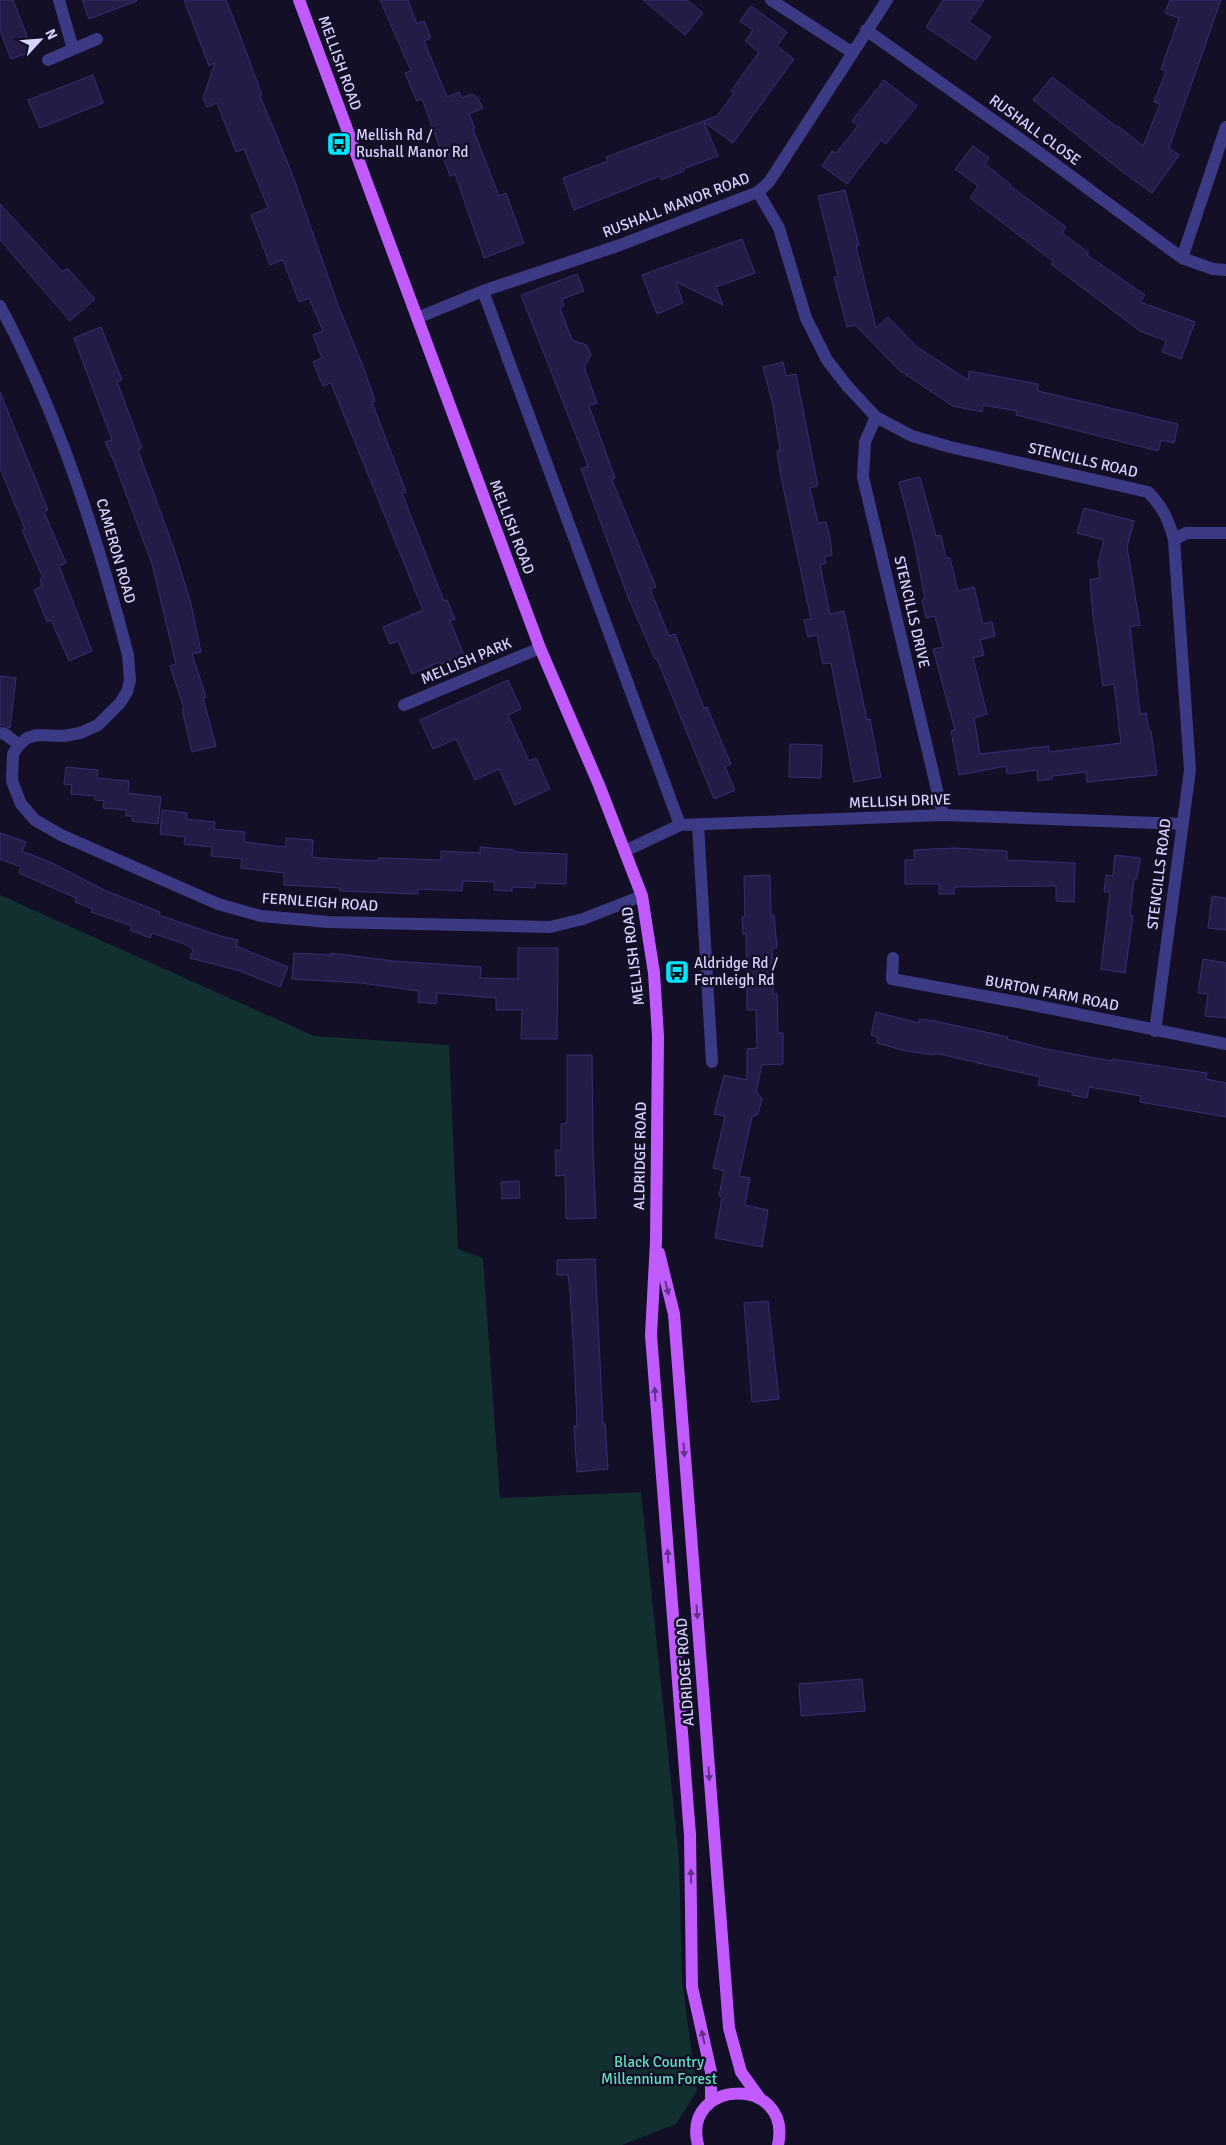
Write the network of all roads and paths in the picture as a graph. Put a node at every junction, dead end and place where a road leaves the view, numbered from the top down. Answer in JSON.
{"nodes":[{"id":1,"x":59,"y":0,"type":"edge"},
{"id":2,"x":299,"y":0,"type":"edge"},
{"id":3,"x":772,"y":0,"type":"edge"},
{"id":4,"x":887,"y":0,"type":"edge"},
{"id":5,"x":866,"y":30,"type":"junction"},
{"id":6,"x":98,"y":40,"type":"dead end"},
{"id":7,"x":73,"y":48,"type":"junction"},
{"id":8,"x":853,"y":53,"type":"junction"},
{"id":9,"x":48,"y":60,"type":"dead end"},
{"id":10,"x":1226,"y":127,"type":"edge"},
{"id":11,"x":758,"y":192,"type":"junction"},
{"id":12,"x":1182,"y":258,"type":"junction"},
{"id":13,"x":1226,"y":270,"type":"edge"},
{"id":14,"x":482,"y":290,"type":"junction"},
{"id":15,"x":0,"y":306,"type":"edge"},
{"id":16,"x":417,"y":318,"type":"junction"},
{"id":17,"x":876,"y":417,"type":"junction"},
{"id":18,"x":1226,"y":533,"type":"edge"},
{"id":19,"x":1174,"y":540,"type":"junction"},
{"id":20,"x":540,"y":648,"type":"junction"},
{"id":21,"x":404,"y":705,"type":"dead end"},
{"id":22,"x":0,"y":733,"type":"edge"},
{"id":23,"x":19,"y":745,"type":"junction"},
{"id":24,"x":943,"y":815,"type":"junction"},
{"id":25,"x":1182,"y":824,"type":"junction"},
{"id":26,"x":680,"y":825,"type":"junction"},
{"id":27,"x":698,"y":825,"type":"junction"},
{"id":28,"x":625,"y":850,"type":"junction"},
{"id":29,"x":642,"y":896,"type":"junction"},
{"id":30,"x":893,"y":958,"type":"dead end"},
{"id":31,"x":1155,"y":1031,"type":"junction"},
{"id":32,"x":1226,"y":1044,"type":"edge"},
{"id":33,"x":712,"y":1062,"type":"dead end"},
{"id":34,"x":658,"y":1072,"type":"joint"},
{"id":35,"x":656,"y":1241,"type":"junction"},
{"id":36,"x":759,"y":2097,"type":"junction"},
{"id":37,"x":711,"y":2102,"type":"junction"},
{"id":38,"x":698,"y":2145,"type":"edge"},
{"id":39,"x":778,"y":2145,"type":"edge"}],
"edges":[{"from":1,"to":7,"type":"street"},
{"from":2,"to":16,"type":"main road","name":"MELLISH ROAD"},
{"from":3,"to":8,"type":"street"},
{"from":4,"to":5,"type":"street","name":"RUSHALL MANOR ROAD"},
{"from":5,"to":8,"type":"street","name":"RUSHALL MANOR ROAD"},
{"from":5,"to":12,"type":"street","name":"RUSHALL CLOSE"},
{"from":6,"to":7,"type":"street"},
{"from":7,"to":9,"type":"street"},
{"from":8,"to":11,"type":"street","name":"RUSHALL MANOR ROAD"},
{"from":10,"to":12,"type":"street"},
{"from":11,"to":14,"type":"street","name":"RUSHALL MANOR ROAD"},
{"from":11,"to":17,"type":"street","name":"STENCILLS ROAD"},
{"from":12,"to":13,"type":"street","name":"RUSHALL CLOSE"},
{"from":14,"to":16,"type":"street","name":"RUSHALL MANOR ROAD"},
{"from":14,"to":26,"type":"street"},
{"from":15,"to":23,"type":"street","name":"CAMERON ROAD"},
{"from":16,"to":20,"type":"main road","name":"MELLISH ROAD"},
{"from":17,"to":19,"type":"street","name":"STENCILLS ROAD"},
{"from":17,"to":24,"type":"street","name":"STENCILLS DRIVE"},
{"from":18,"to":19,"type":"street"},
{"from":19,"to":25,"type":"street","name":"STENCILLS ROAD"},
{"from":20,"to":21,"type":"street","name":"MELLISH PARK"},
{"from":20,"to":28,"type":"main road","name":"MELLISH ROAD"},
{"from":22,"to":23,"type":"street"},
{"from":23,"to":29,"type":"street","name":"FERNLEIGH ROAD"},
{"from":24,"to":25,"type":"street","name":"MELLISH DRIVE"},
{"from":24,"to":27,"type":"street","name":"MELLISH DRIVE"},
{"from":25,"to":31,"type":"street","name":"STENCILLS ROAD"},
{"from":26,"to":27,"type":"street","name":"MELLISH DRIVE"},
{"from":26,"to":28,"type":"street","name":"MELLISH DRIVE"},
{"from":27,"to":33,"type":"street"},
{"from":28,"to":29,"type":"main road","name":"MELLISH ROAD"},
{"from":29,"to":34,"type":"main road","name":"MELLISH ROAD"},
{"from":30,"to":31,"type":"street","name":"BURTON FARM ROAD"},
{"from":31,"to":32,"type":"street","name":"BURTON FARM ROAD"},
{"from":34,"to":35,"type":"main road","name":"ALDRIDGE ROAD"},
{"from":35,"to":36,"type":"main road","name":"ALDRIDGE ROAD","one_way":true},
{"from":37,"to":35,"type":"main road","name":"ALDRIDGE ROAD","one_way":true},
{"from":36,"to":37,"type":"main road"},
{"from":36,"to":39,"type":"main road","name":"ALDRIDGE ROAD"},
{"from":37,"to":38,"type":"main road"}]}
